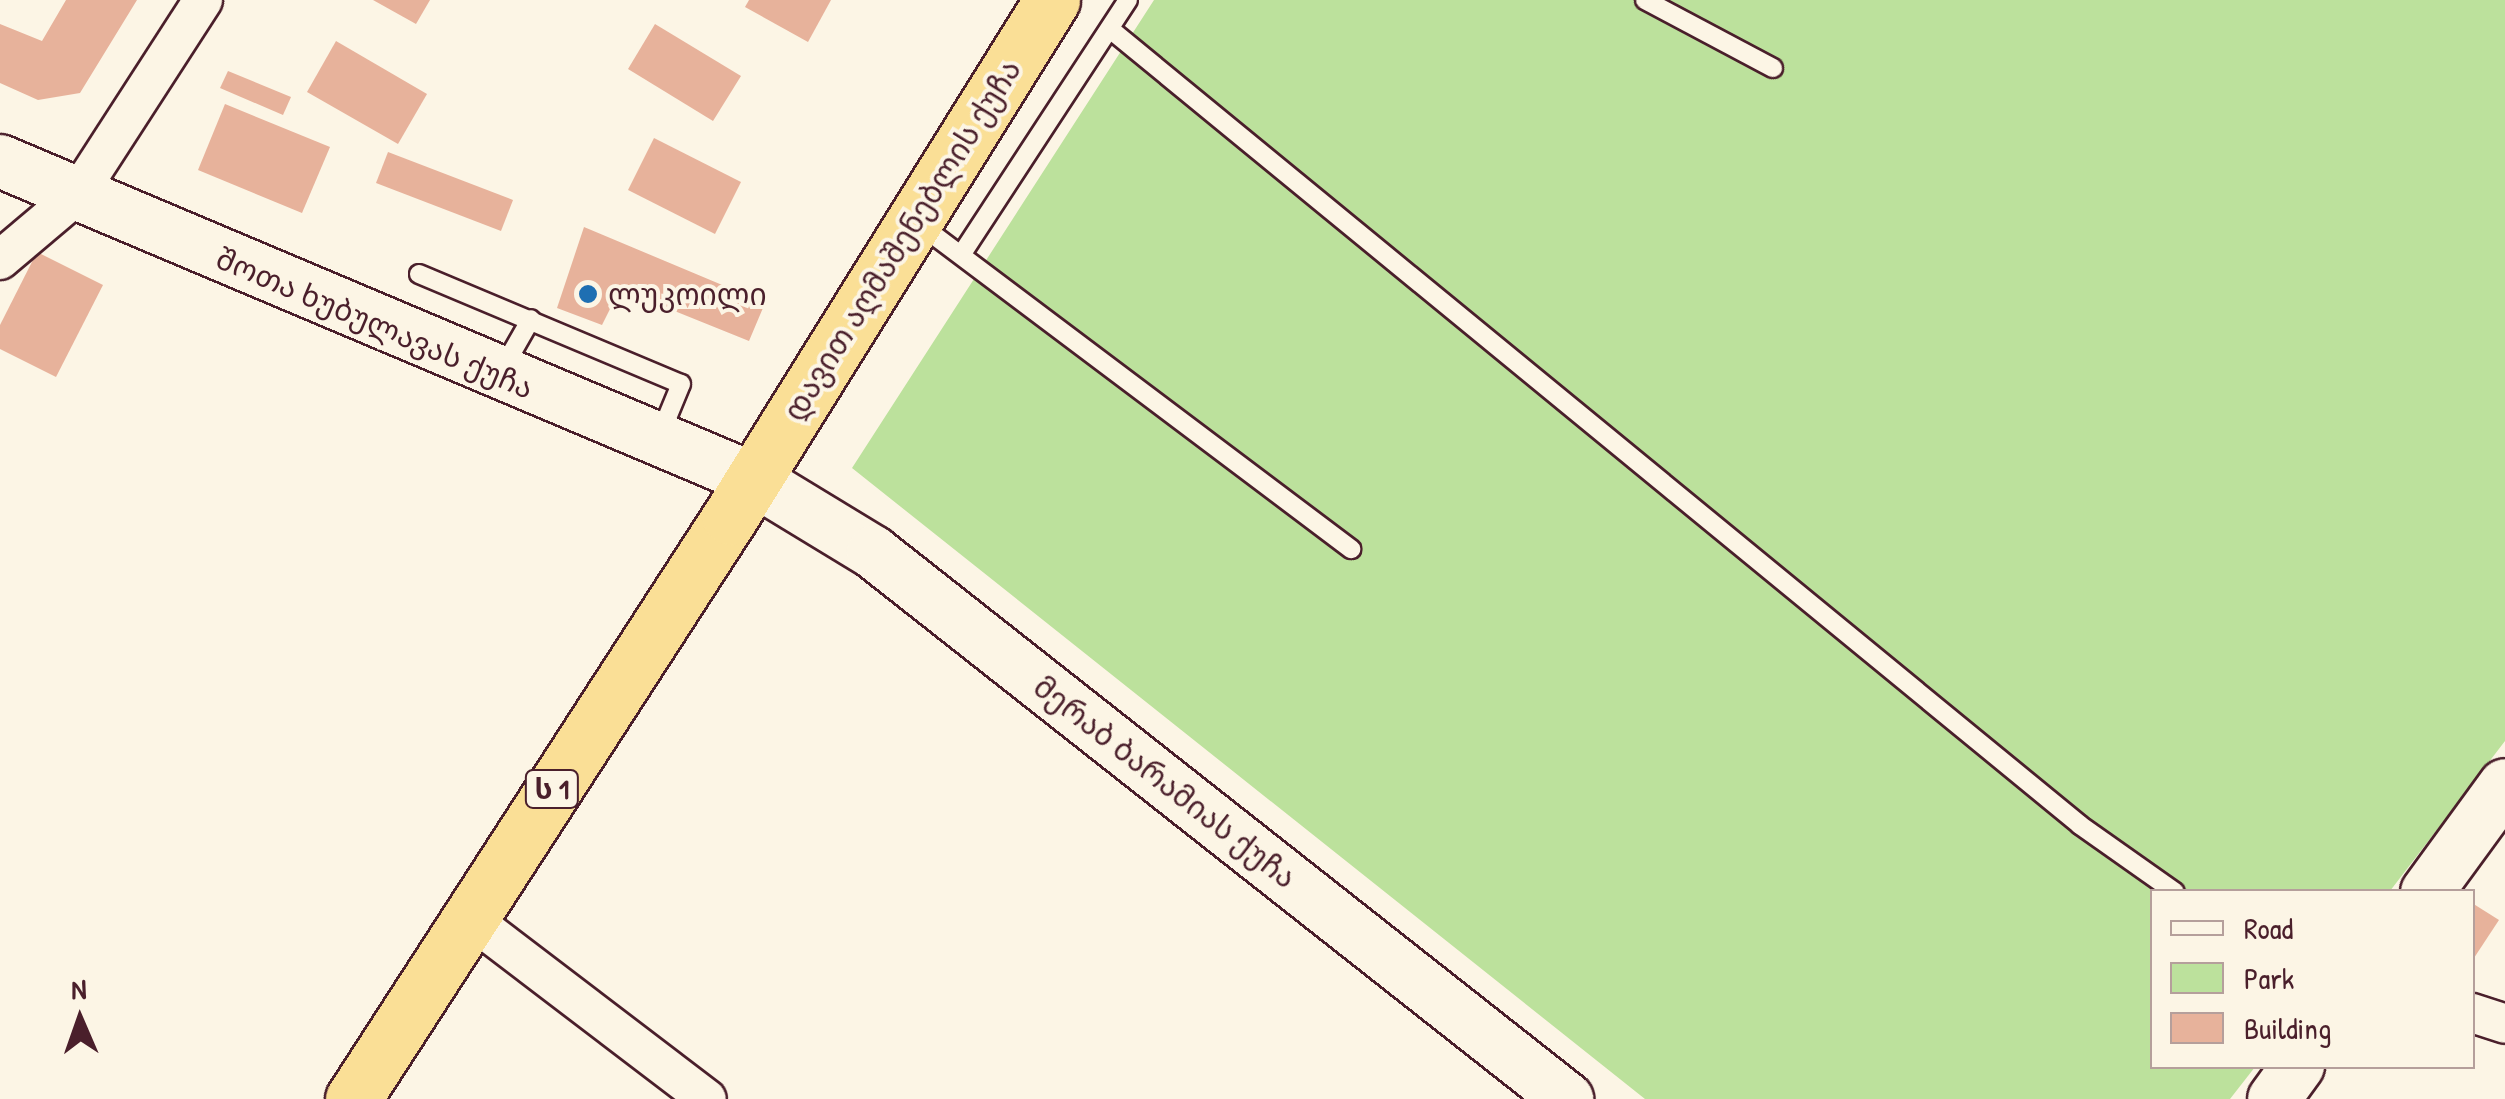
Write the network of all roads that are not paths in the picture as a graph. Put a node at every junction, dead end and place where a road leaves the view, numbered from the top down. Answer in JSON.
{"nodes":[{"id":1,"x":203,"y":0,"type":"edge"},
{"id":2,"x":1052,"y":0,"type":"edge"},
{"id":3,"x":1128,"y":0,"type":"edge"},
{"id":4,"x":1645,"y":0,"type":"edge"},
{"id":5,"x":1110,"y":29,"type":"junction"},
{"id":6,"x":1774,"y":68,"type":"dead end"},
{"id":7,"x":0,"y":161,"type":"edge"},
{"id":8,"x":77,"y":194,"type":"junction"},
{"id":9,"x":914,"y":220,"type":"junction"},
{"id":10,"x":963,"y":252,"type":"junction"},
{"id":11,"x":0,"y":260,"type":"edge"},
{"id":12,"x":420,"y":274,"type":"dead end"},
{"id":13,"x":531,"y":319,"type":"junction"},
{"id":14,"x":498,"y":377,"type":"junction"},
{"id":15,"x":658,"y":442,"type":"junction"},
{"id":16,"x":753,"y":479,"type":"junction"},
{"id":17,"x":1351,"y":549,"type":"dead end"},
{"id":18,"x":2505,"y":785,"type":"edge"},
{"id":19,"x":2171,"y":889,"type":"edge"},
{"id":20,"x":2429,"y":889,"type":"edge"},
{"id":21,"x":468,"y":918,"type":"junction"},
{"id":22,"x":2475,"y":1014,"type":"edge"},
{"id":23,"x":2505,"y":1024,"type":"edge"},
{"id":24,"x":2296,"y":1069,"type":"edge"},
{"id":25,"x":352,"y":1099,"type":"edge"},
{"id":26,"x":707,"y":1099,"type":"edge"},
{"id":27,"x":1567,"y":1099,"type":"edge"},
{"id":28,"x":2274,"y":1099,"type":"edge"}],
"edges":[{"from":1,"to":8,"type":"street"},
{"from":2,"to":9,"type":"highway","name":"დავით აღმაშენებლის ქუჩა","number":"ს 1"},
{"from":3,"to":5,"type":"lane"},
{"from":4,"to":6,"type":"lane"},
{"from":5,"to":10,"type":"lane"},
{"from":5,"to":19,"type":"lane"},
{"from":7,"to":8,"type":"main road","name":"შოთა ხუბულავას ქუჩა"},
{"from":8,"to":11,"type":"street"},
{"from":8,"to":14,"type":"main road","name":"შოთა ხუბულავას ქუჩა"},
{"from":9,"to":10,"type":"lane"},
{"from":9,"to":16,"type":"highway","name":"დავით აღმაშენებლის ქუჩა","number":"ს 1"},
{"from":10,"to":17,"type":"lane"},
{"from":12,"to":13,"type":"lane"},
{"from":13,"to":14,"type":"lane"},
{"from":13,"to":15,"type":"lane"},
{"from":14,"to":15,"type":"main road","name":"შოთა ხუბულავას ქუჩა"},
{"from":15,"to":16,"type":"main road","name":"შოთა ხუბულავას ქუჩა"},
{"from":16,"to":21,"type":"highway","number":"ს 1"},
{"from":16,"to":27,"type":"main road","name":"მერაბ ბარამიას ქუჩა"},
{"from":18,"to":20,"type":"main road"},
{"from":21,"to":25,"type":"highway","number":"ს 1"},
{"from":21,"to":26,"type":"street"},
{"from":22,"to":23,"type":"street"},
{"from":24,"to":28,"type":"main road"}]}
